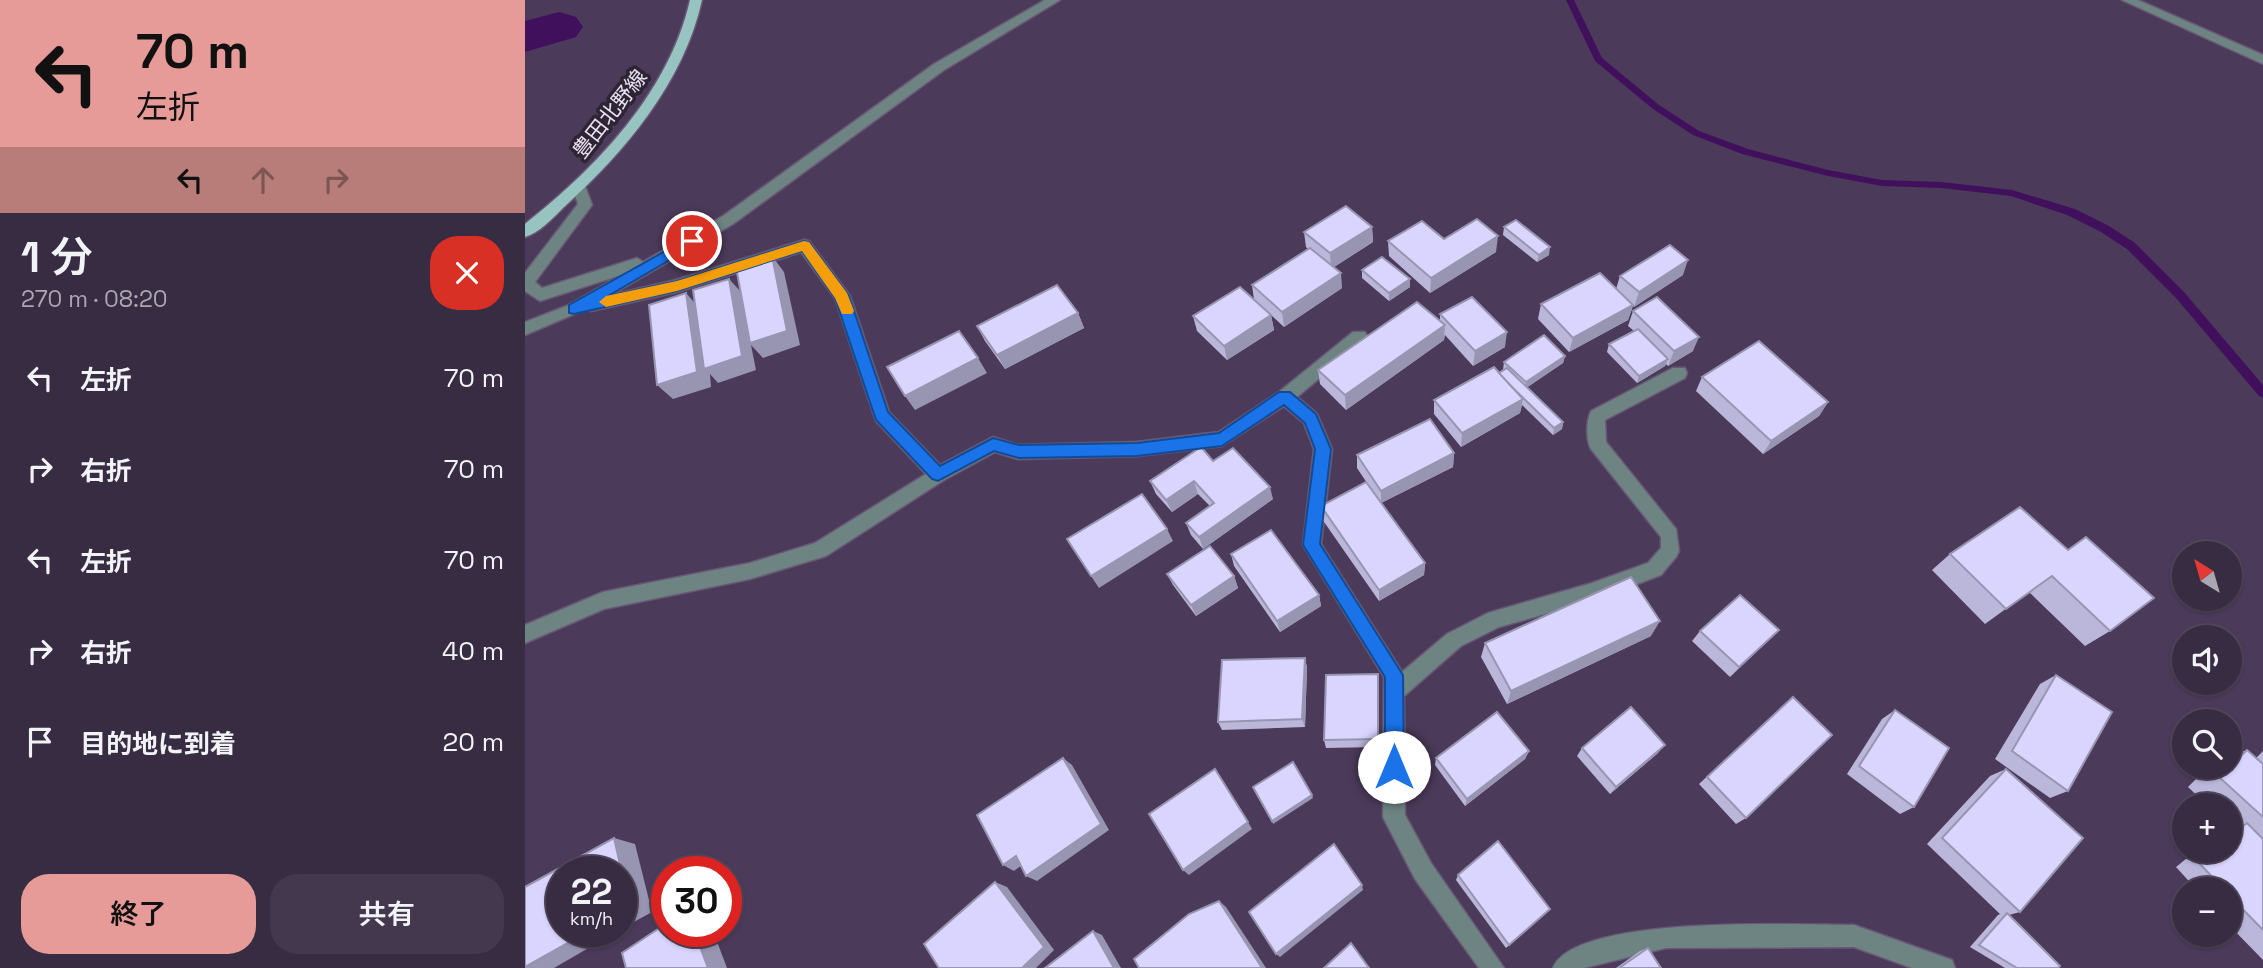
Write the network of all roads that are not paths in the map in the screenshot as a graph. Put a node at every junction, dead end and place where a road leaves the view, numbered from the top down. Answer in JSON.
{"nodes":[{"id":1,"x":696,"y":0,"type":"edge"},
{"id":2,"x":1054,"y":0,"type":"edge"},
{"id":3,"x":2128,"y":0,"type":"edge"},
{"id":4,"x":2263,"y":60,"type":"edge"},
{"id":5,"x":579,"y":186,"type":"junction"},
{"id":6,"x":525,"y":232,"type":"edge"},
{"id":7,"x":674,"y":252,"type":"junction"},
{"id":8,"x":574,"y":309,"type":"junction"},
{"id":9,"x":525,"y":329,"type":"edge"},
{"id":10,"x":1359,"y":336,"type":"dead end"},
{"id":11,"x":1679,"y":373,"type":"dead end"},
{"id":12,"x":1285,"y":397,"type":"junction"},
{"id":13,"x":938,"y":475,"type":"junction"},
{"id":14,"x":525,"y":634,"type":"edge"},
{"id":15,"x":1394,"y":692,"type":"junction"},
{"id":16,"x":1493,"y":968,"type":"edge"},
{"id":17,"x":1564,"y":968,"type":"edge"},
{"id":18,"x":1944,"y":968,"type":"edge"}],
"edges":[{"from":1,"to":5,"type":"main road","name":"豊田北野線"},
{"from":2,"to":7,"type":"street"},
{"from":3,"to":4,"type":"street"},
{"from":5,"to":6,"type":"main road","name":"豊田北野線"},
{"from":5,"to":7,"type":"street"},
{"from":7,"to":8,"type":"street"},
{"from":8,"to":9,"type":"street"},
{"from":8,"to":13,"type":"street"},
{"from":10,"to":12,"type":"street"},
{"from":11,"to":15,"type":"street"},
{"from":12,"to":13,"type":"street"},
{"from":12,"to":15,"type":"street"},
{"from":13,"to":14,"type":"street"},
{"from":15,"to":16,"type":"street"},
{"from":17,"to":18,"type":"street"}]}
